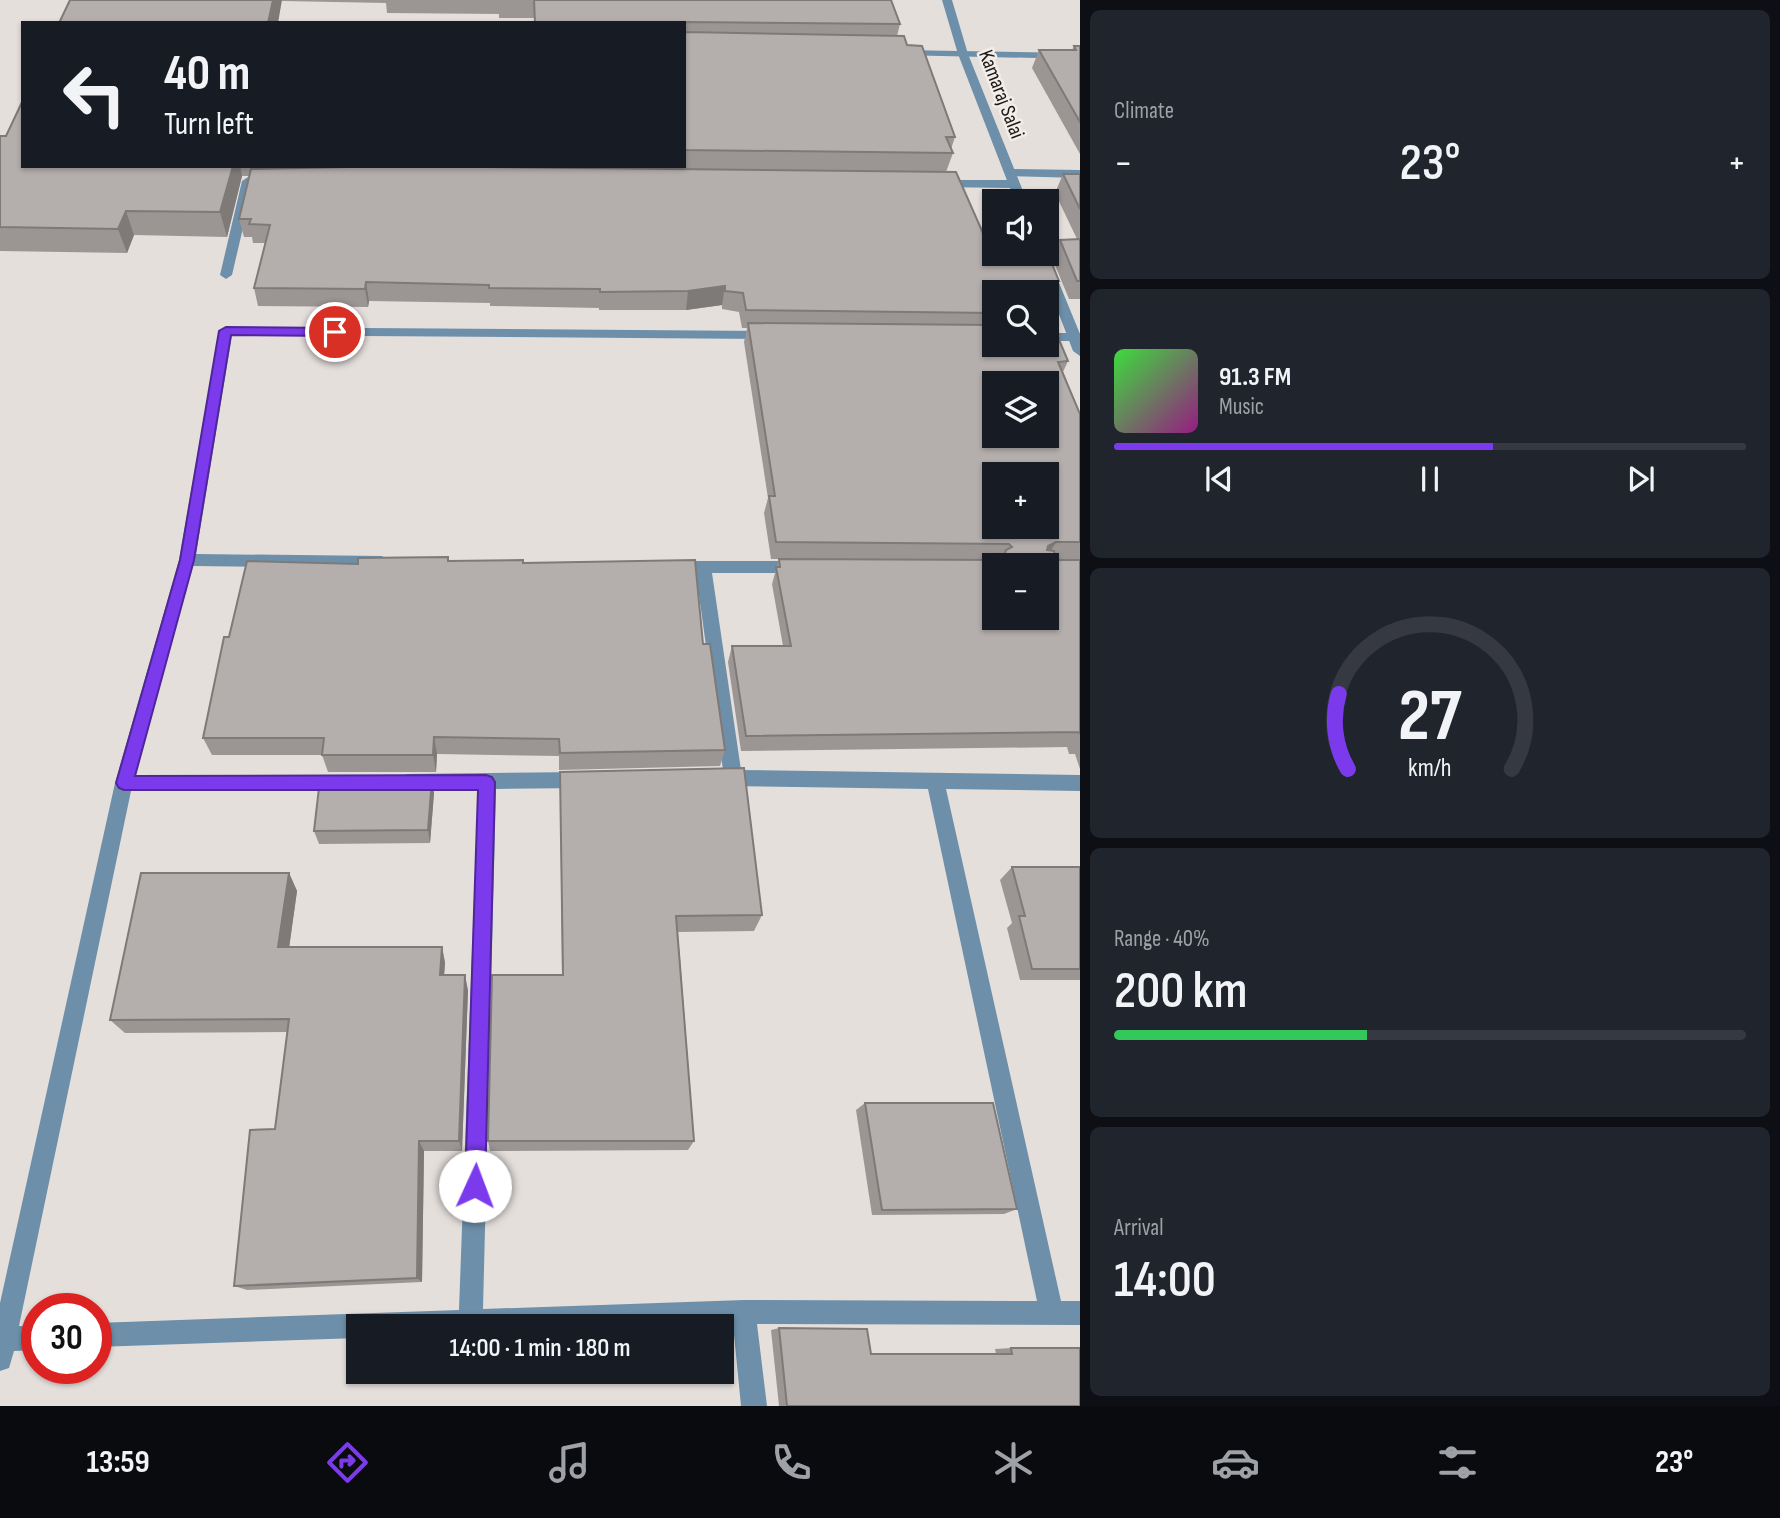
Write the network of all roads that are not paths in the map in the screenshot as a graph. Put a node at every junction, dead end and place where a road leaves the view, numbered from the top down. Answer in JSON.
{"nodes":[{"id":1,"x":947,"y":0,"type":"edge"},
{"id":2,"x":894,"y":53,"type":"edge"},
{"id":3,"x":964,"y":54,"type":"junction"},
{"id":4,"x":1080,"y":56,"type":"edge"},
{"id":5,"x":1080,"y":174,"type":"edge"},
{"id":6,"x":1012,"y":178,"type":"junction"},
{"id":7,"x":285,"y":181,"type":"edge"},
{"id":8,"x":930,"y":183,"type":"edge"},
{"id":9,"x":1016,"y":189,"type":"edge"},
{"id":10,"x":1047,"y":266,"type":"edge"},
{"id":11,"x":226,"y":275,"type":"dead end"},
{"id":12,"x":784,"y":335,"type":"edge"},
{"id":13,"x":1059,"y":339,"type":"edge"},
{"id":14,"x":1078,"y":342,"type":"edge"},
{"id":15,"x":187,"y":560,"type":"junction"},
{"id":16,"x":396,"y":563,"type":"edge"},
{"id":17,"x":662,"y":566,"type":"edge"},
{"id":18,"x":703,"y":567,"type":"junction"},
{"id":19,"x":814,"y":567,"type":"edge"},
{"id":20,"x":733,"y":777,"type":"junction"},
{"id":21,"x":706,"y":778,"type":"edge"},
{"id":22,"x":596,"y":780,"type":"edge"},
{"id":23,"x":935,"y":780,"type":"junction"},
{"id":24,"x":389,"y":782,"type":"edge"},
{"id":25,"x":486,"y":782,"type":"junction"},
{"id":26,"x":124,"y":783,"type":"junction"},
{"id":27,"x":361,"y":783,"type":"edge"},
{"id":28,"x":1080,"y":783,"type":"edge"},
{"id":29,"x":744,"y":1312,"type":"junction"},
{"id":30,"x":1052,"y":1313,"type":"junction"},
{"id":31,"x":1080,"y":1313,"type":"edge"},
{"id":32,"x":471,"y":1314,"type":"edge"},
{"id":33,"x":676,"y":1314,"type":"edge"},
{"id":34,"x":346,"y":1325,"type":"edge"},
{"id":35,"x":112,"y":1334,"type":"edge"},
{"id":36,"x":21,"y":1343,"type":"edge"},
{"id":37,"x":2,"y":1349,"type":"edge"},
{"id":38,"x":754,"y":1406,"type":"edge"}],
"edges":[{"from":1,"to":3,"type":"street","name":"Kamaraj Salai"},
{"from":2,"to":3,"type":"street"},
{"from":3,"to":4,"type":"street"},
{"from":3,"to":6,"type":"street","name":"Kamaraj Salai"},
{"from":5,"to":6,"type":"street"},
{"from":6,"to":8,"type":"street"},
{"from":6,"to":9,"type":"street","name":"Kamaraj Salai"},
{"from":7,"to":11,"type":"street"},
{"from":10,"to":14,"type":"street"},
{"from":12,"to":15,"type":"street"},
{"from":13,"to":14,"type":"street"},
{"from":15,"to":16,"type":"street"},
{"from":15,"to":26,"type":"street"},
{"from":17,"to":18,"type":"street"},
{"from":18,"to":19,"type":"street"},
{"from":18,"to":20,"type":"street"},
{"from":20,"to":21,"type":"street"},
{"from":20,"to":23,"type":"street"},
{"from":22,"to":25,"type":"street"},
{"from":23,"to":28,"type":"street"},
{"from":23,"to":30,"type":"street"},
{"from":24,"to":25,"type":"street"},
{"from":25,"to":32,"type":"street"},
{"from":26,"to":27,"type":"street"},
{"from":26,"to":37,"type":"street"},
{"from":29,"to":30,"type":"street"},
{"from":29,"to":33,"type":"street"},
{"from":29,"to":38,"type":"street"},
{"from":30,"to":31,"type":"street"},
{"from":34,"to":35,"type":"street"},
{"from":36,"to":37,"type":"street"}]}
